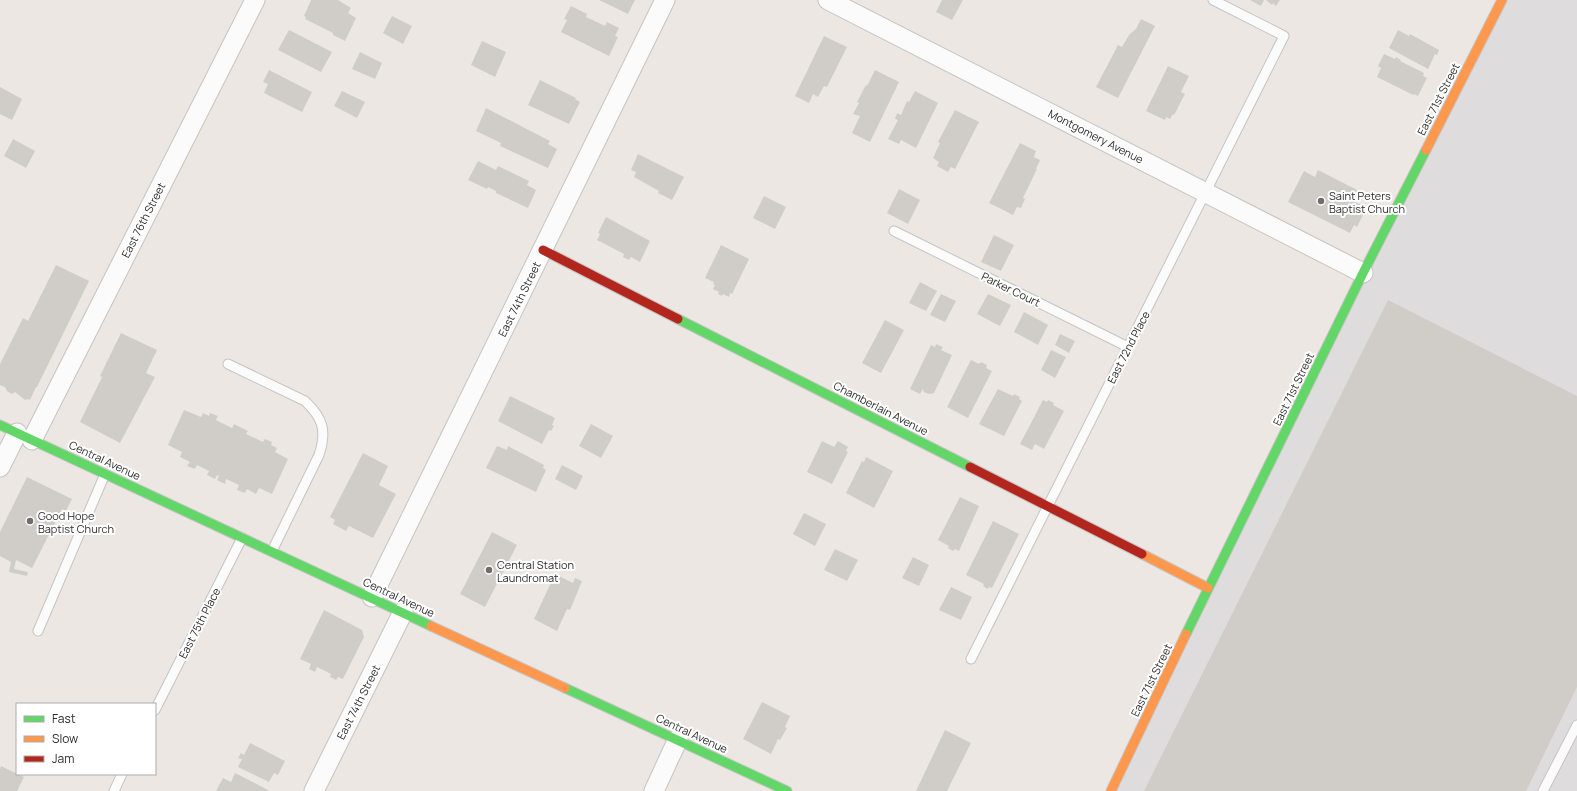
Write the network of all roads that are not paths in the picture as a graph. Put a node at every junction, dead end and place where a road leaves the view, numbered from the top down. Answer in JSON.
{"nodes":[{"id":1,"x":255,"y":0,"type":"edge"},
{"id":2,"x":665,"y":0,"type":"edge"},
{"id":3,"x":828,"y":0,"type":"edge"},
{"id":4,"x":1213,"y":0,"type":"edge"},
{"id":5,"x":1502,"y":0,"type":"edge"},
{"id":6,"x":1206,"y":192,"type":"junction"},
{"id":7,"x":894,"y":231,"type":"dead end"},
{"id":8,"x":543,"y":250,"type":"junction"},
{"id":9,"x":1363,"y":273,"type":"junction"},
{"id":10,"x":1128,"y":347,"type":"junction"},
{"id":11,"x":228,"y":364,"type":"dead end"},
{"id":12,"x":0,"y":425,"type":"edge"},
{"id":13,"x":24,"y":436,"type":"junction"},
{"id":14,"x":0,"y":467,"type":"edge"},
{"id":15,"x":105,"y":474,"type":"junction"},
{"id":16,"x":1048,"y":507,"type":"junction"},
{"id":17,"x":243,"y":537,"type":"junction"},
{"id":18,"x":272,"y":551,"type":"junction"},
{"id":19,"x":1208,"y":588,"type":"junction"},
{"id":20,"x":372,"y":597,"type":"junction"},
{"id":21,"x":403,"y":612,"type":"junction"},
{"id":22,"x":38,"y":631,"type":"dead end"},
{"id":23,"x":971,"y":659,"type":"dead end"},
{"id":24,"x":156,"y":708,"type":"edge"},
{"id":25,"x":1577,"y":725,"type":"edge"},
{"id":26,"x":678,"y":739,"type":"junction"},
{"id":27,"x":122,"y":775,"type":"edge"},
{"id":28,"x":114,"y":791,"type":"edge"},
{"id":29,"x":314,"y":791,"type":"edge"},
{"id":30,"x":654,"y":791,"type":"edge"},
{"id":31,"x":787,"y":791,"type":"edge"},
{"id":32,"x":1111,"y":791,"type":"edge"},
{"id":33,"x":1544,"y":791,"type":"edge"}],
"edges":[{"from":1,"to":13,"type":"street","name":"East 76th Street"},
{"from":2,"to":8,"type":"street","name":"East 74th Street"},
{"from":3,"to":6,"type":"street","name":"Montgomery Avenue"},
{"from":4,"to":6,"type":"lane","name":"East 72nd Place"},
{"from":5,"to":9,"type":"street","name":"East 71st Street"},
{"from":6,"to":9,"type":"street","name":"Montgomery Avenue"},
{"from":6,"to":10,"type":"lane","name":"East 72nd Place"},
{"from":7,"to":10,"type":"lane","name":"Parker Court"},
{"from":8,"to":16,"type":"street","name":"Chamberlain Avenue"},
{"from":8,"to":20,"type":"street","name":"East 74th Street"},
{"from":9,"to":19,"type":"street","name":"East 71st Street"},
{"from":10,"to":16,"type":"lane","name":"East 72nd Place"},
{"from":11,"to":18,"type":"lane"},
{"from":12,"to":13,"type":"street","name":"Central Avenue"},
{"from":13,"to":14,"type":"street","name":"East 76th Street"},
{"from":13,"to":15,"type":"street","name":"Central Avenue"},
{"from":15,"to":17,"type":"street","name":"Central Avenue"},
{"from":15,"to":22,"type":"lane"},
{"from":16,"to":19,"type":"street","name":"Chamberlain Avenue"},
{"from":16,"to":23,"type":"lane","name":"East 72nd Place"},
{"from":17,"to":18,"type":"street","name":"Central Avenue"},
{"from":17,"to":24,"type":"lane","name":"East 75th Place"},
{"from":18,"to":20,"type":"street","name":"Central Avenue"},
{"from":19,"to":32,"type":"street","name":"East 71st Street"},
{"from":20,"to":21,"type":"street","name":"Central Avenue"},
{"from":21,"to":26,"type":"street","name":"Central Avenue"},
{"from":21,"to":29,"type":"street","name":"East 74th Street"},
{"from":25,"to":33,"type":"lane"},
{"from":26,"to":30,"type":"street"},
{"from":26,"to":31,"type":"street","name":"Central Avenue"},
{"from":27,"to":28,"type":"lane"}]}
